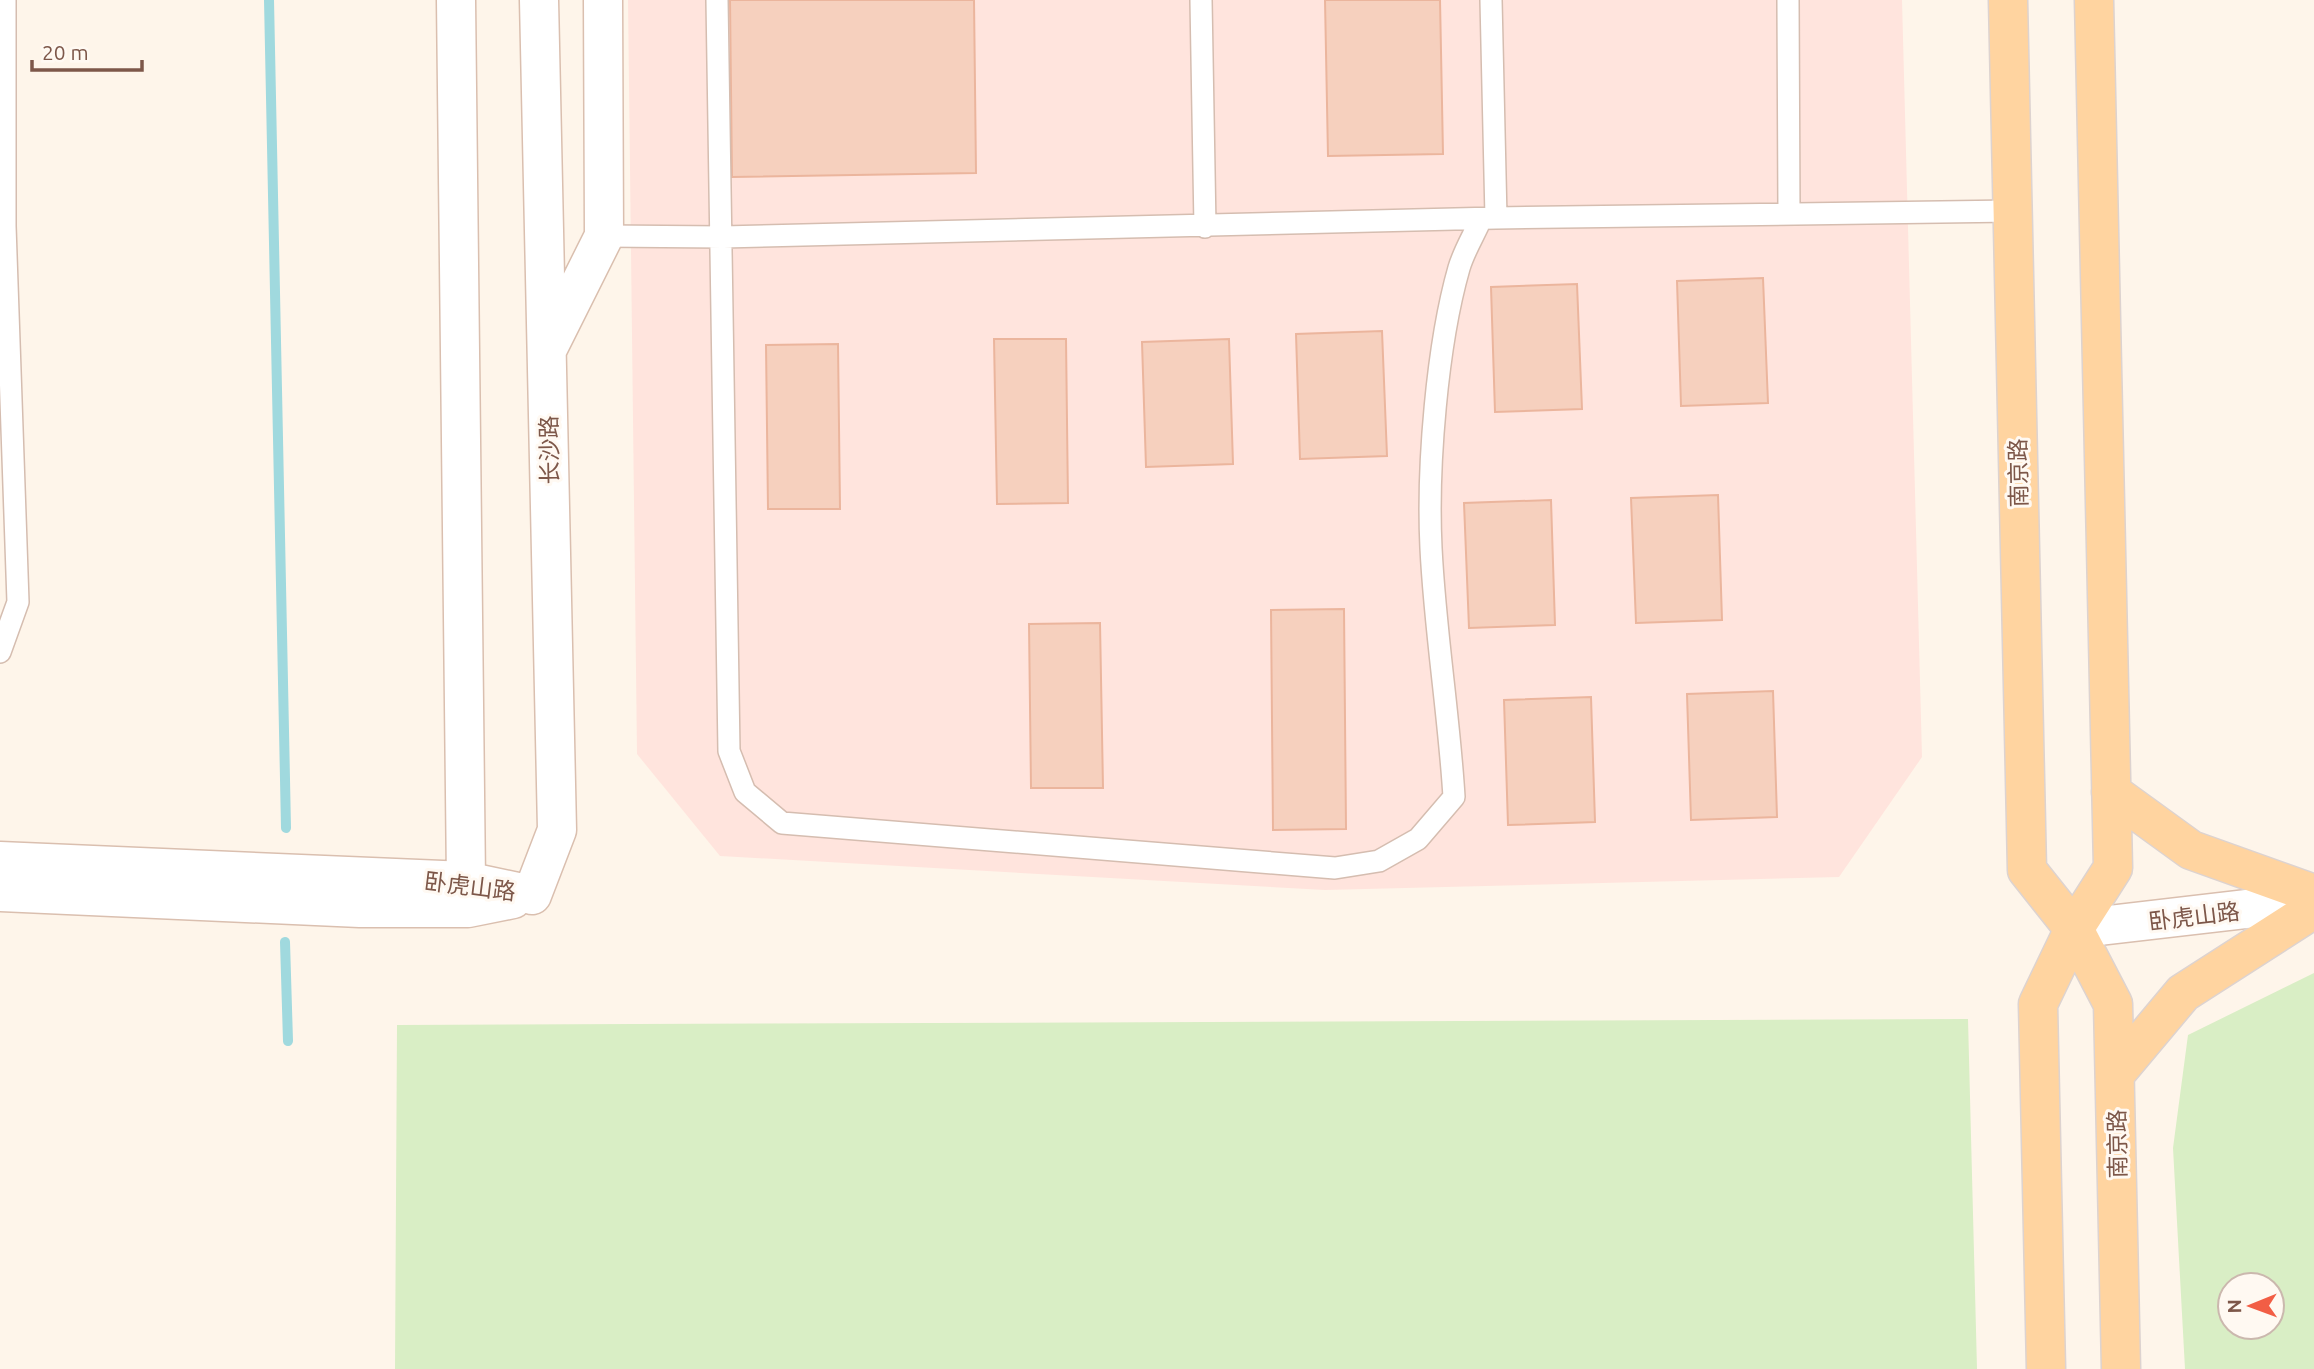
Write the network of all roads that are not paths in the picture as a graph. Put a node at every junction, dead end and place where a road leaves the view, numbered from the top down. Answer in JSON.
{"nodes":[{"id":1,"x":5,"y":0,"type":"edge"},
{"id":2,"x":456,"y":0,"type":"edge"},
{"id":3,"x":539,"y":0,"type":"edge"},
{"id":4,"x":603,"y":0,"type":"edge"},
{"id":5,"x":717,"y":0,"type":"edge"},
{"id":6,"x":1201,"y":0,"type":"edge"},
{"id":7,"x":1491,"y":0,"type":"edge"},
{"id":8,"x":1787,"y":0,"type":"edge"},
{"id":9,"x":2008,"y":0,"type":"edge"},
{"id":10,"x":2094,"y":0,"type":"edge"},
{"id":11,"x":2012,"y":211,"type":"junction"},
{"id":12,"x":1789,"y":215,"type":"junction"},
{"id":13,"x":1488,"y":218,"type":"junction"},
{"id":14,"x":1205,"y":227,"type":"junction"},
{"id":15,"x":604,"y":236,"type":"junction"},
{"id":16,"x":723,"y":237,"type":"junction"},
{"id":17,"x":547,"y":351,"type":"junction"},
{"id":18,"x":0,"y":652,"type":"edge"},
{"id":19,"x":2111,"y":792,"type":"junction"},
{"id":20,"x":0,"y":862,"type":"edge"},
{"id":21,"x":466,"y":881,"type":"junction"},
{"id":22,"x":0,"y":892,"type":"edge"},
{"id":23,"x":2314,"y":894,"type":"edge"},
{"id":24,"x":532,"y":895,"type":"junction"},
{"id":25,"x":2314,"y":901,"type":"edge"},
{"id":26,"x":2314,"y":909,"type":"edge"},
{"id":27,"x":2074,"y":929,"type":"junction"},
{"id":28,"x":2115,"y":1074,"type":"junction"},
{"id":29,"x":2046,"y":1369,"type":"edge"},
{"id":30,"x":2121,"y":1369,"type":"edge"}],
"edges":[{"from":1,"to":18,"type":"lane"},
{"from":2,"to":21,"type":"main road"},
{"from":3,"to":17,"type":"main road","name":"长沙路"},
{"from":4,"to":15,"type":"main road"},
{"from":5,"to":16,"type":"lane"},
{"from":6,"to":14,"type":"lane"},
{"from":7,"to":13,"type":"lane"},
{"from":8,"to":12,"type":"lane"},
{"from":9,"to":11,"type":"main road","name":"南京路"},
{"from":10,"to":19,"type":"main road"},
{"from":11,"to":12,"type":"lane"},
{"from":11,"to":27,"type":"main road","name":"南京路"},
{"from":12,"to":13,"type":"lane"},
{"from":13,"to":14,"type":"lane"},
{"from":13,"to":16,"type":"lane"},
{"from":14,"to":16,"type":"lane"},
{"from":15,"to":16,"type":"lane"},
{"from":15,"to":17,"type":"main road"},
{"from":17,"to":24,"type":"main road","name":"长沙路"},
{"from":19,"to":23,"type":"main road"},
{"from":19,"to":27,"type":"main road"},
{"from":20,"to":21,"type":"main road","name":"卧虎山路"},
{"from":21,"to":24,"type":"main road","name":"卧虎山路"},
{"from":22,"to":24,"type":"main road","name":"卧虎山路"},
{"from":25,"to":27,"type":"main road","name":"卧虎山路"},
{"from":26,"to":28,"type":"main road"},
{"from":27,"to":28,"type":"main road","name":"南京路"},
{"from":27,"to":29,"type":"main road"},
{"from":28,"to":30,"type":"main road","name":"南京路"}]}
